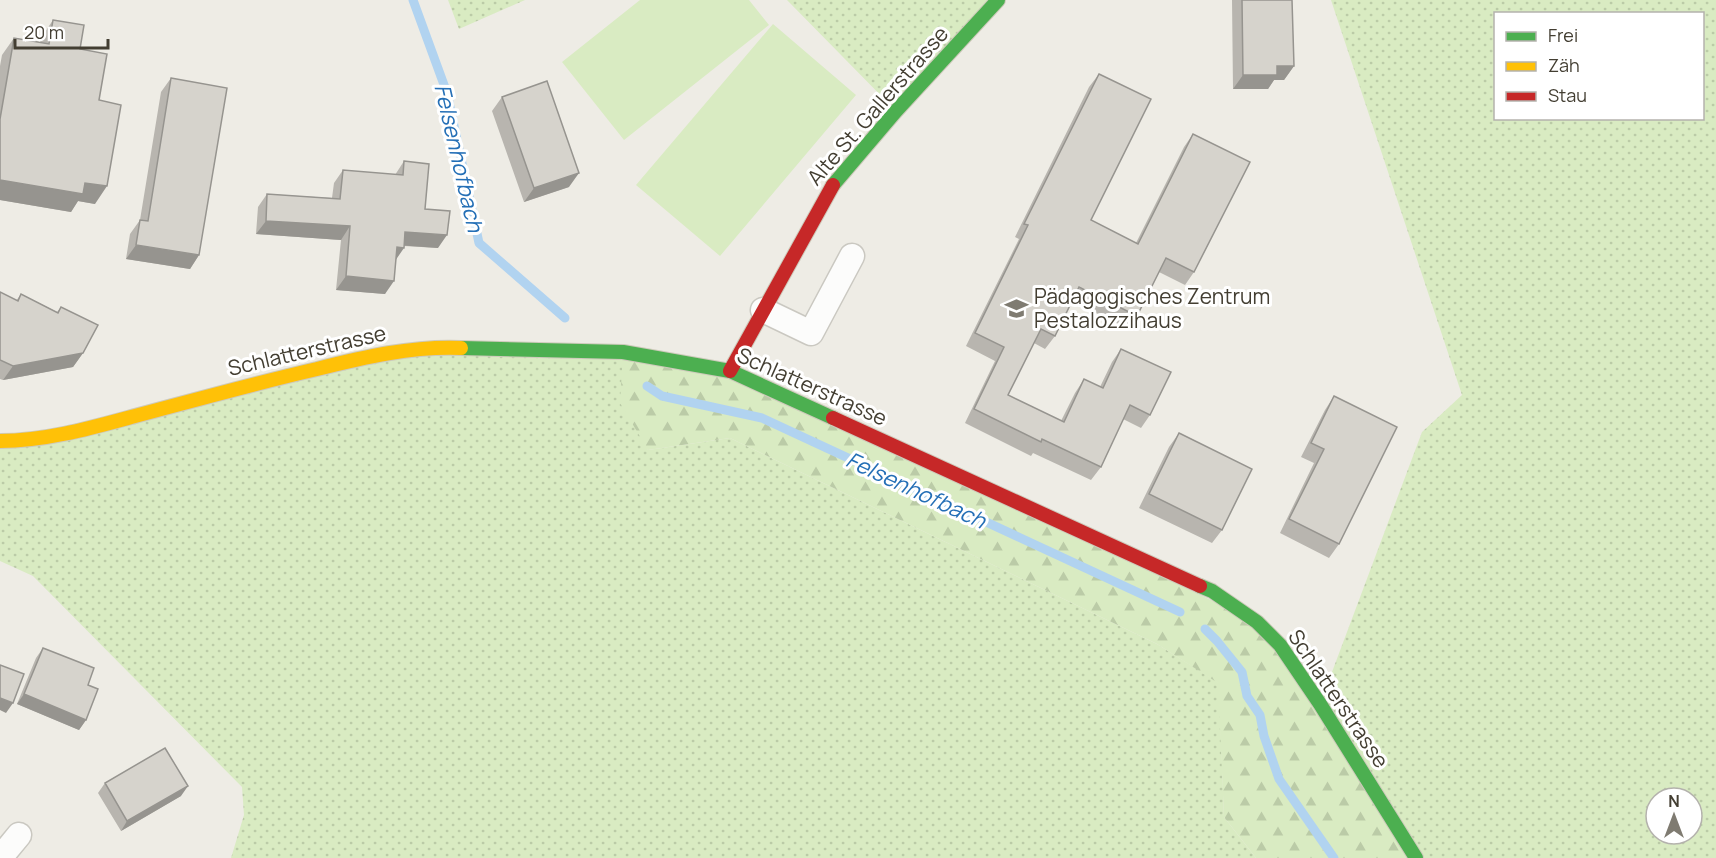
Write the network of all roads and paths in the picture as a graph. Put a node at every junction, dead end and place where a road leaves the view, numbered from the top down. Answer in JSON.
{"nodes":[{"id":1,"x":998,"y":0,"type":"edge"},
{"id":2,"x":852,"y":256,"type":"dead end"},
{"id":3,"x":763,"y":310,"type":"junction"},
{"id":4,"x":730,"y":371,"type":"junction"},
{"id":5,"x":0,"y":441,"type":"edge"},
{"id":6,"x":20,"y":835,"type":"dead end"},
{"id":7,"x":0,"y":858,"type":"edge"},
{"id":8,"x":1416,"y":858,"type":"edge"}],
"edges":[{"from":1,"to":3,"type":"street","name":"Alte St. Gallerstrasse"},
{"from":2,"to":3,"type":"street"},
{"from":3,"to":4,"type":"street","name":"Alte St. Gallerstrasse"},
{"from":4,"to":5,"type":"street","name":"Schlatterstrasse"},
{"from":4,"to":8,"type":"street","name":"Schlatterstrasse"},
{"from":6,"to":7,"type":"street"}]}
